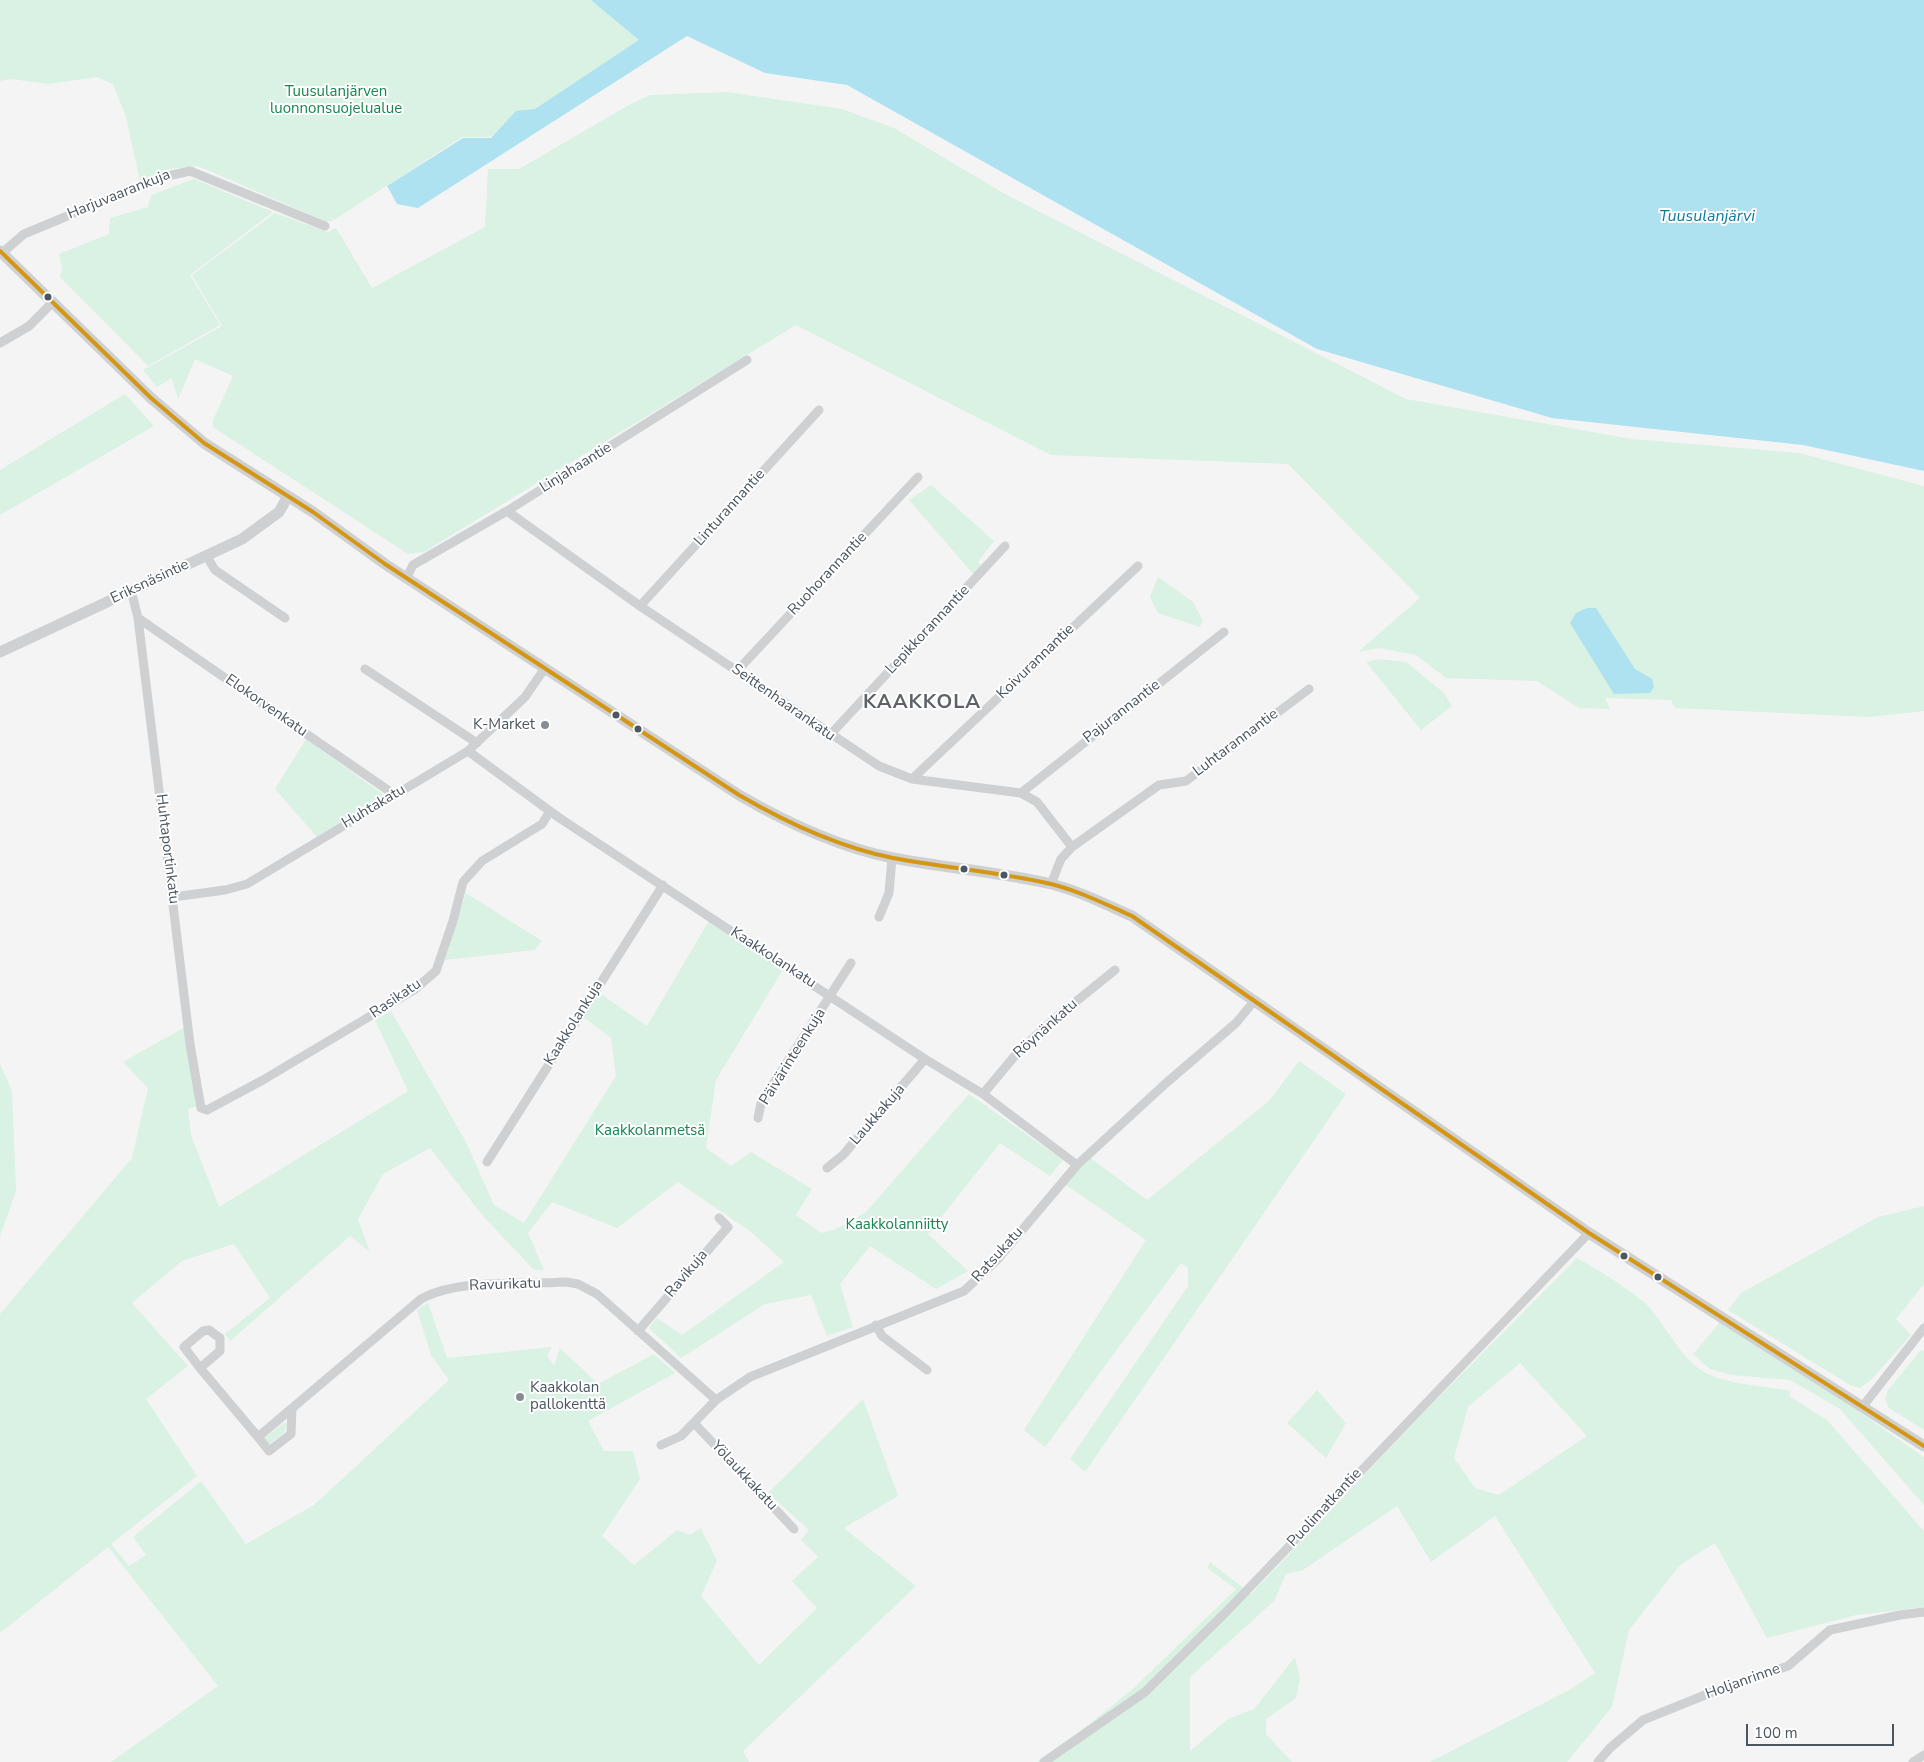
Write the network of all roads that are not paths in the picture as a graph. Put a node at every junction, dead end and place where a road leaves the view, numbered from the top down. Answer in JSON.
{"nodes":[{"id":1,"x":325,"y":226,"type":"dead end"},
{"id":2,"x":1,"y":252,"type":"edge"},
{"id":3,"x":52,"y":303,"type":"junction"},
{"id":4,"x":0,"y":343,"type":"edge"},
{"id":5,"x":748,"y":360,"type":"dead end"},
{"id":6,"x":819,"y":410,"type":"dead end"},
{"id":7,"x":918,"y":477,"type":"dead end"},
{"id":8,"x":288,"y":496,"type":"junction"},
{"id":9,"x":507,"y":512,"type":"junction"},
{"id":10,"x":1005,"y":546,"type":"dead end"},
{"id":11,"x":206,"y":555,"type":"junction"},
{"id":12,"x":1138,"y":566,"type":"dead end"},
{"id":13,"x":407,"y":577,"type":"junction"},
{"id":14,"x":131,"y":590,"type":"junction"},
{"id":15,"x":640,"y":606,"type":"junction"},
{"id":16,"x":138,"y":618,"type":"junction"},
{"id":17,"x":286,"y":618,"type":"dead end"},
{"id":18,"x":1224,"y":632,"type":"dead end"},
{"id":19,"x":0,"y":652,"type":"edge"},
{"id":20,"x":546,"y":668,"type":"junction"},
{"id":21,"x":365,"y":669,"type":"dead end"},
{"id":22,"x":737,"y":671,"type":"junction"},
{"id":23,"x":1309,"y":689,"type":"dead end"},
{"id":24,"x":830,"y":736,"type":"junction"},
{"id":25,"x":477,"y":742,"type":"junction"},
{"id":26,"x":468,"y":751,"type":"junction"},
{"id":27,"x":912,"y":779,"type":"junction"},
{"id":28,"x":1021,"y":792,"type":"junction"},
{"id":29,"x":394,"y":795,"type":"junction"},
{"id":30,"x":550,"y":811,"type":"junction"},
{"id":31,"x":1072,"y":847,"type":"junction"},
{"id":32,"x":892,"y":858,"type":"junction"},
{"id":33,"x":1051,"y":884,"type":"junction"},
{"id":34,"x":663,"y":885,"type":"junction"},
{"id":35,"x":173,"y":897,"type":"junction"},
{"id":36,"x":878,"y":917,"type":"dead end"},
{"id":37,"x":851,"y":963,"type":"dead end"},
{"id":38,"x":1114,"y":970,"type":"dead end"},
{"id":39,"x":831,"y":996,"type":"junction"},
{"id":40,"x":1255,"y":1000,"type":"junction"},
{"id":41,"x":925,"y":1059,"type":"junction"},
{"id":42,"x":983,"y":1094,"type":"junction"},
{"id":43,"x":200,"y":1108,"type":"joint"},
{"id":44,"x":758,"y":1118,"type":"dead end"},
{"id":45,"x":487,"y":1162,"type":"dead end"},
{"id":46,"x":1077,"y":1165,"type":"junction"},
{"id":47,"x":827,"y":1168,"type":"dead end"},
{"id":48,"x":719,"y":1218,"type":"dead end"},
{"id":49,"x":1589,"y":1233,"type":"junction"},
{"id":50,"x":876,"y":1325,"type":"junction"},
{"id":51,"x":1924,"y":1328,"type":"edge"},
{"id":52,"x":638,"y":1331,"type":"junction"},
{"id":53,"x":1921,"y":1337,"type":"edge"},
{"id":54,"x":200,"y":1368,"type":"junction"},
{"id":55,"x":927,"y":1370,"type":"dead end"},
{"id":56,"x":716,"y":1400,"type":"junction"},
{"id":57,"x":1863,"y":1406,"type":"junction"},
{"id":58,"x":292,"y":1408,"type":"junction"},
{"id":59,"x":695,"y":1424,"type":"junction"},
{"id":60,"x":258,"y":1437,"type":"junction"},
{"id":61,"x":662,"y":1445,"type":"dead end"},
{"id":62,"x":1924,"y":1446,"type":"edge"},
{"id":63,"x":794,"y":1528,"type":"dead end"},
{"id":64,"x":1924,"y":1612,"type":"edge"},
{"id":65,"x":1924,"y":1755,"type":"edge"},
{"id":66,"x":1044,"y":1762,"type":"edge"},
{"id":67,"x":1598,"y":1762,"type":"edge"},
{"id":68,"x":1913,"y":1762,"type":"edge"}],
"edges":[{"from":1,"to":2,"type":"street","name":"Harjuvaarankuja"},
{"from":2,"to":3,"type":"street"},
{"from":3,"to":4,"type":"street"},
{"from":3,"to":8,"type":"street"},
{"from":5,"to":9,"type":"street","name":"Linjahaantie"},
{"from":6,"to":15,"type":"street","name":"Linturannantie"},
{"from":7,"to":22,"type":"street","name":"Ruohorannantie"},
{"from":8,"to":11,"type":"street","name":"Eriksnäsintie"},
{"from":8,"to":13,"type":"street"},
{"from":9,"to":13,"type":"street","name":"Linjahaantie"},
{"from":9,"to":15,"type":"street","name":"Seittenhaarankatu"},
{"from":10,"to":24,"type":"street","name":"Lepikkorannantie"},
{"from":11,"to":14,"type":"street","name":"Eriksnäsintie"},
{"from":11,"to":17,"type":"street"},
{"from":12,"to":27,"type":"street","name":"Koivurannantie"},
{"from":13,"to":20,"type":"street"},
{"from":14,"to":16,"type":"street","name":"Huhtaportinkatu"},
{"from":14,"to":19,"type":"street","name":"Eriksnäsintie"},
{"from":15,"to":22,"type":"street","name":"Seittenhaarankatu"},
{"from":16,"to":29,"type":"street","name":"Elokorvenkatu"},
{"from":16,"to":35,"type":"street","name":"Huhtaportinkatu"},
{"from":18,"to":28,"type":"street","name":"Pajurannantie"},
{"from":20,"to":25,"type":"street","name":"Huhtakatu"},
{"from":20,"to":32,"type":"street"},
{"from":21,"to":25,"type":"street"},
{"from":22,"to":24,"type":"street","name":"Seittenhaarankatu"},
{"from":23,"to":31,"type":"street","name":"Luhtarannantie"},
{"from":24,"to":27,"type":"street","name":"Seittenhaarankatu"},
{"from":25,"to":26,"type":"street","name":"Huhtakatu"},
{"from":26,"to":29,"type":"street","name":"Huhtakatu"},
{"from":26,"to":30,"type":"street","name":"Kaakkolankatu"},
{"from":27,"to":28,"type":"street","name":"Seittenhaarankatu"},
{"from":28,"to":31,"type":"street"},
{"from":29,"to":35,"type":"street","name":"Huhtakatu"},
{"from":30,"to":34,"type":"street","name":"Kaakkolankatu"},
{"from":30,"to":43,"type":"street","name":"Rasikatu"},
{"from":31,"to":33,"type":"street","name":"Luhtarannantie"},
{"from":32,"to":33,"type":"street"},
{"from":32,"to":36,"type":"street"},
{"from":33,"to":40,"type":"street"},
{"from":34,"to":39,"type":"street","name":"Kaakkolankatu"},
{"from":34,"to":45,"type":"street","name":"Kaakkolankuja"},
{"from":35,"to":43,"type":"street","name":"Huhtaportinkatu"},
{"from":37,"to":39,"type":"street","name":"Päivärinteenkuja"},
{"from":38,"to":42,"type":"street","name":"Röynänkatu"},
{"from":39,"to":41,"type":"street","name":"Kaakkolankatu"},
{"from":39,"to":44,"type":"street","name":"Päivärinteenkuja"},
{"from":40,"to":46,"type":"street","name":"Ratsukatu"},
{"from":40,"to":49,"type":"street"},
{"from":41,"to":42,"type":"street","name":"Kaakkolankatu"},
{"from":41,"to":47,"type":"street","name":"Laukkakuja"},
{"from":42,"to":46,"type":"street","name":"Kaakkolankatu"},
{"from":46,"to":50,"type":"street","name":"Ratsukatu"},
{"from":48,"to":52,"type":"street","name":"Ravikuja"},
{"from":49,"to":57,"type":"street"},
{"from":49,"to":66,"type":"street","name":"Puolimatkantie"},
{"from":50,"to":55,"type":"street"},
{"from":50,"to":56,"type":"street","name":"Ratsukatu"},
{"from":51,"to":53,"type":"street"},
{"from":52,"to":56,"type":"street","name":"Ravurikatu"},
{"from":52,"to":58,"type":"street","name":"Ravurikatu"},
{"from":53,"to":57,"type":"street"},
{"from":54,"to":54,"type":"street"},
{"from":54,"to":60,"type":"street"},
{"from":56,"to":59,"type":"street","name":"Ratsukatu"},
{"from":57,"to":62,"type":"street"},
{"from":58,"to":60,"type":"street","name":"Ravurikatu"},
{"from":58,"to":60,"type":"street"},
{"from":59,"to":61,"type":"street","name":"Ratsukatu"},
{"from":59,"to":63,"type":"street","name":"Yölaukkakatu"},
{"from":64,"to":67,"type":"street","name":"Holjanrinne"},
{"from":65,"to":68,"type":"street"}]}
